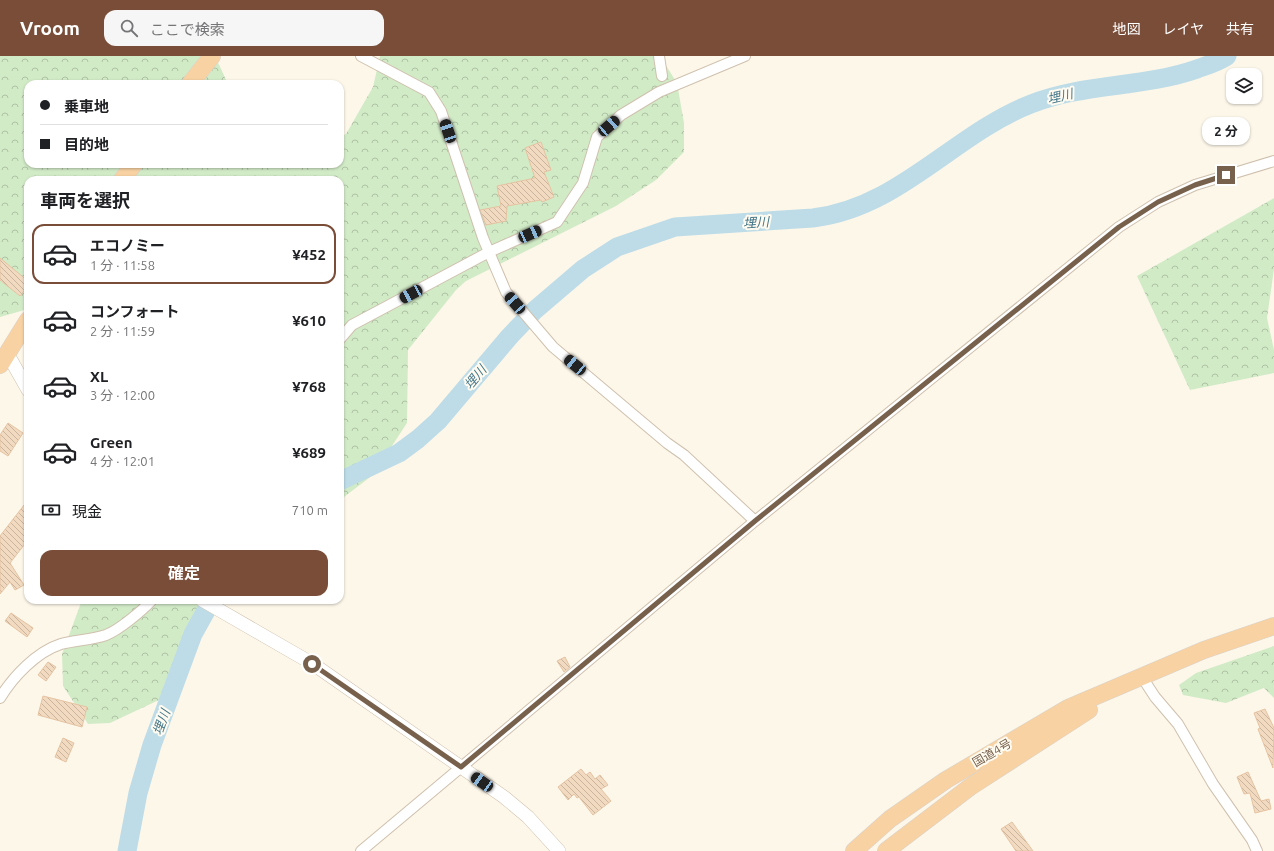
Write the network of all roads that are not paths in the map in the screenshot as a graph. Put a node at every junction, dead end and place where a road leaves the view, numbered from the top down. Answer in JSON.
{"nodes":[{"id":1,"x":212,"y":56,"type":"edge"},
{"id":2,"x":361,"y":56,"type":"edge"},
{"id":3,"x":659,"y":56,"type":"edge"},
{"id":4,"x":745,"y":56,"type":"edge"},
{"id":5,"x":662,"y":76,"type":"dead end"},
{"id":6,"x":193,"y":80,"type":"edge"},
{"id":7,"x":1274,"y":161,"type":"edge"},
{"id":8,"x":489,"y":252,"type":"junction"},
{"id":9,"x":24,"y":326,"type":"edge"},
{"id":10,"x":344,"y":334,"type":"edge"},
{"id":11,"x":4,"y":359,"type":"edge"},
{"id":12,"x":24,"y":385,"type":"edge"},
{"id":13,"x":755,"y":521,"type":"junction"},
{"id":14,"x":148,"y":604,"type":"edge"},
{"id":15,"x":208,"y":604,"type":"edge"},
{"id":16,"x":1274,"y":626,"type":"edge"},
{"id":17,"x":1142,"y":677,"type":"junction"},
{"id":18,"x":0,"y":698,"type":"edge"},
{"id":19,"x":461,"y":767,"type":"junction"},
{"id":20,"x":361,"y":851,"type":"edge"},
{"id":21,"x":559,"y":851,"type":"edge"},
{"id":22,"x":854,"y":851,"type":"edge"},
{"id":23,"x":886,"y":851,"type":"edge"},
{"id":24,"x":1257,"y":851,"type":"edge"}],
"edges":[{"from":1,"to":6,"type":"highway"},
{"from":2,"to":8,"type":"street"},
{"from":3,"to":5,"type":"street"},
{"from":4,"to":8,"type":"street"},
{"from":7,"to":13,"type":"street"},
{"from":8,"to":10,"type":"street"},
{"from":8,"to":13,"type":"street"},
{"from":9,"to":11,"type":"highway"},
{"from":11,"to":12,"type":"street"},
{"from":13,"to":19,"type":"street"},
{"from":14,"to":18,"type":"street"},
{"from":15,"to":19,"type":"street"},
{"from":16,"to":17,"type":"highway","name":"国道4号"},
{"from":17,"to":22,"type":"highway","name":"国道4号"},
{"from":17,"to":23,"type":"highway","name":"国道4号"},
{"from":17,"to":24,"type":"street"},
{"from":19,"to":20,"type":"street"},
{"from":19,"to":21,"type":"street"}]}
